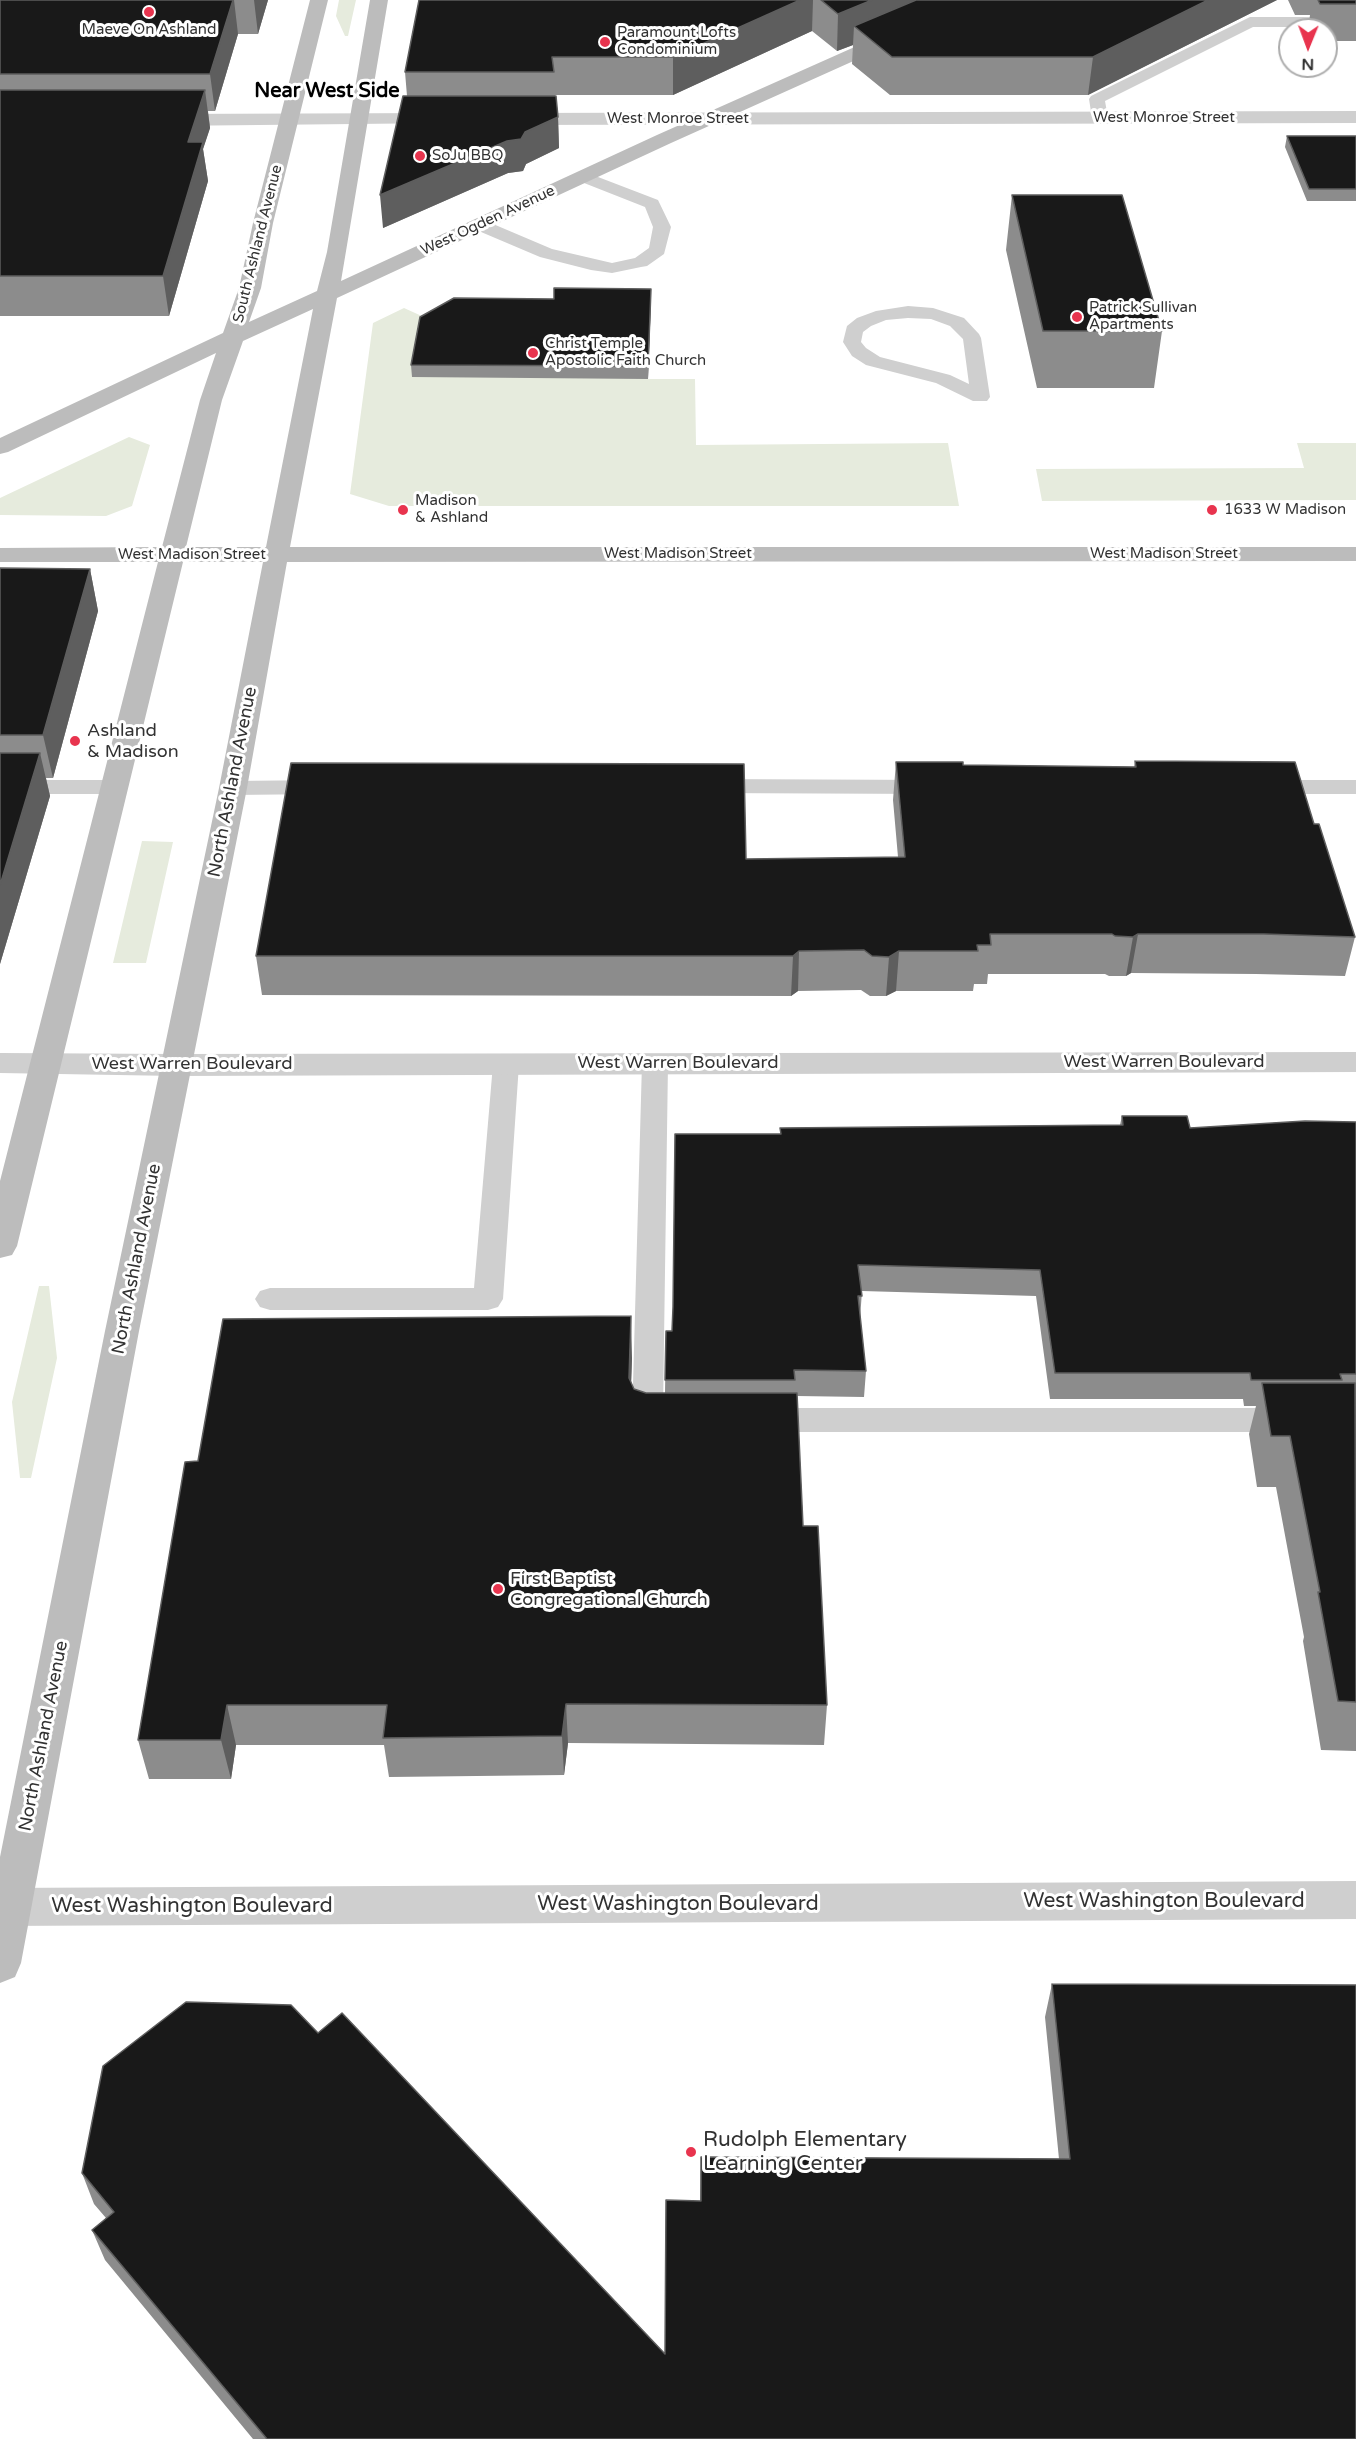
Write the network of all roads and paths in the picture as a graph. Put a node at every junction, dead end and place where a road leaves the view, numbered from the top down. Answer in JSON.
{"nodes":[{"id":1,"x":320,"y":0,"type":"edge"},
{"id":2,"x":379,"y":0,"type":"edge"},
{"id":3,"x":1356,"y":22,"type":"edge"},
{"id":4,"x":904,"y":32,"type":"edge"},
{"id":5,"x":1356,"y":117,"type":"edge"},
{"id":6,"x":1100,"y":118,"type":"junction"},
{"id":7,"x":462,"y":119,"type":"edge"},
{"id":8,"x":497,"y":119,"type":"edge"},
{"id":9,"x":708,"y":119,"type":"junction"},
{"id":10,"x":149,"y":120,"type":"edge"},
{"id":11,"x":289,"y":120,"type":"junction"},
{"id":12,"x":360,"y":120,"type":"junction"},
{"id":13,"x":585,"y":177,"type":"junction"},
{"id":14,"x":480,"y":225,"type":"junction"},
{"id":15,"x":326,"y":296,"type":"junction"},
{"id":16,"x":235,"y":336,"type":"junction"},
{"id":17,"x":980,"y":397,"type":"joint"},
{"id":18,"x":0,"y":447,"type":"edge"},
{"id":19,"x":1356,"y":554,"type":"edge"},
{"id":20,"x":0,"y":555,"type":"edge"},
{"id":21,"x":173,"y":555,"type":"junction"},
{"id":22,"x":276,"y":555,"type":"junction"},
{"id":23,"x":685,"y":786,"type":"edge"},
{"id":24,"x":953,"y":786,"type":"edge"},
{"id":25,"x":0,"y":787,"type":"edge"},
{"id":26,"x":115,"y":787,"type":"junction"},
{"id":27,"x":350,"y":787,"type":"edge"},
{"id":28,"x":1247,"y":787,"type":"edge"},
{"id":29,"x":1356,"y":787,"type":"edge"},
{"id":30,"x":233,"y":788,"type":"junction"},
{"id":31,"x":1356,"y":1062,"type":"edge"},
{"id":32,"x":0,"y":1063,"type":"edge"},
{"id":33,"x":47,"y":1063,"type":"junction"},
{"id":34,"x":655,"y":1063,"type":"junction"},
{"id":35,"x":506,"y":1064,"type":"junction"},
{"id":36,"x":176,"y":1065,"type":"junction"},
{"id":37,"x":0,"y":1246,"type":"edge"},
{"id":38,"x":270,"y":1299,"type":"dead end"},
{"id":39,"x":1356,"y":1419,"type":"edge"},
{"id":40,"x":682,"y":1420,"type":"edge"},
{"id":41,"x":729,"y":1420,"type":"edge"},
{"id":42,"x":1356,"y":1900,"type":"edge"},
{"id":43,"x":5,"y":1906,"type":"edge"},
{"id":44,"x":0,"y":1963,"type":"edge"}],
"edges":[{"from":1,"to":11,"type":"main road","name":"South Ashland Avenue"},
{"from":2,"to":12,"type":"main road"},
{"from":3,"to":6,"type":"lane"},
{"from":4,"to":9,"type":"main road","name":"West Ogden Avenue"},
{"from":5,"to":6,"type":"street","name":"West Monroe Street"},
{"from":6,"to":9,"type":"street","name":"West Monroe Street"},
{"from":7,"to":12,"type":"street"},
{"from":8,"to":9,"type":"street","name":"West Monroe Street"},
{"from":9,"to":13,"type":"main road","name":"West Ogden Avenue"},
{"from":10,"to":11,"type":"street"},
{"from":11,"to":12,"type":"street"},
{"from":11,"to":16,"type":"main road","name":"South Ashland Avenue"},
{"from":12,"to":15,"type":"main road"},
{"from":13,"to":14,"type":"main road","name":"West Ogden Avenue"},
{"from":13,"to":14,"type":"lane"},
{"from":14,"to":15,"type":"main road","name":"West Ogden Avenue"},
{"from":15,"to":16,"type":"main road","name":"West Ogden Avenue"},
{"from":15,"to":22,"type":"main road"},
{"from":16,"to":18,"type":"main road","name":"West Ogden Avenue"},
{"from":16,"to":21,"type":"main road","name":"South Ashland Avenue"},
{"from":17,"to":17,"type":"lane"},
{"from":19,"to":22,"type":"main road","name":"West Madison Street"},
{"from":20,"to":21,"type":"main road","name":"West Madison Street"},
{"from":21,"to":22,"type":"main road","name":"West Madison Street"},
{"from":21,"to":26,"type":"main road"},
{"from":22,"to":30,"type":"main road","name":"North Ashland Avenue"},
{"from":23,"to":24,"type":"lane"},
{"from":25,"to":26,"type":"lane"},
{"from":26,"to":33,"type":"main road"},
{"from":27,"to":30,"type":"lane"},
{"from":28,"to":29,"type":"lane"},
{"from":30,"to":36,"type":"main road","name":"North Ashland Avenue"},
{"from":31,"to":34,"type":"street","name":"West Warren Boulevard"},
{"from":32,"to":33,"type":"street","name":"West Warren Boulevard"},
{"from":33,"to":36,"type":"street","name":"West Warren Boulevard"},
{"from":33,"to":37,"type":"main road"},
{"from":34,"to":35,"type":"street","name":"West Warren Boulevard"},
{"from":34,"to":40,"type":"lane"},
{"from":35,"to":36,"type":"street","name":"West Warren Boulevard"},
{"from":35,"to":38,"type":"lane"},
{"from":36,"to":43,"type":"main road","name":"North Ashland Avenue"},
{"from":39,"to":41,"type":"lane"},
{"from":42,"to":43,"type":"street","name":"West Washington Boulevard"},
{"from":43,"to":44,"type":"main road","name":"North Ashland Avenue"}]}
